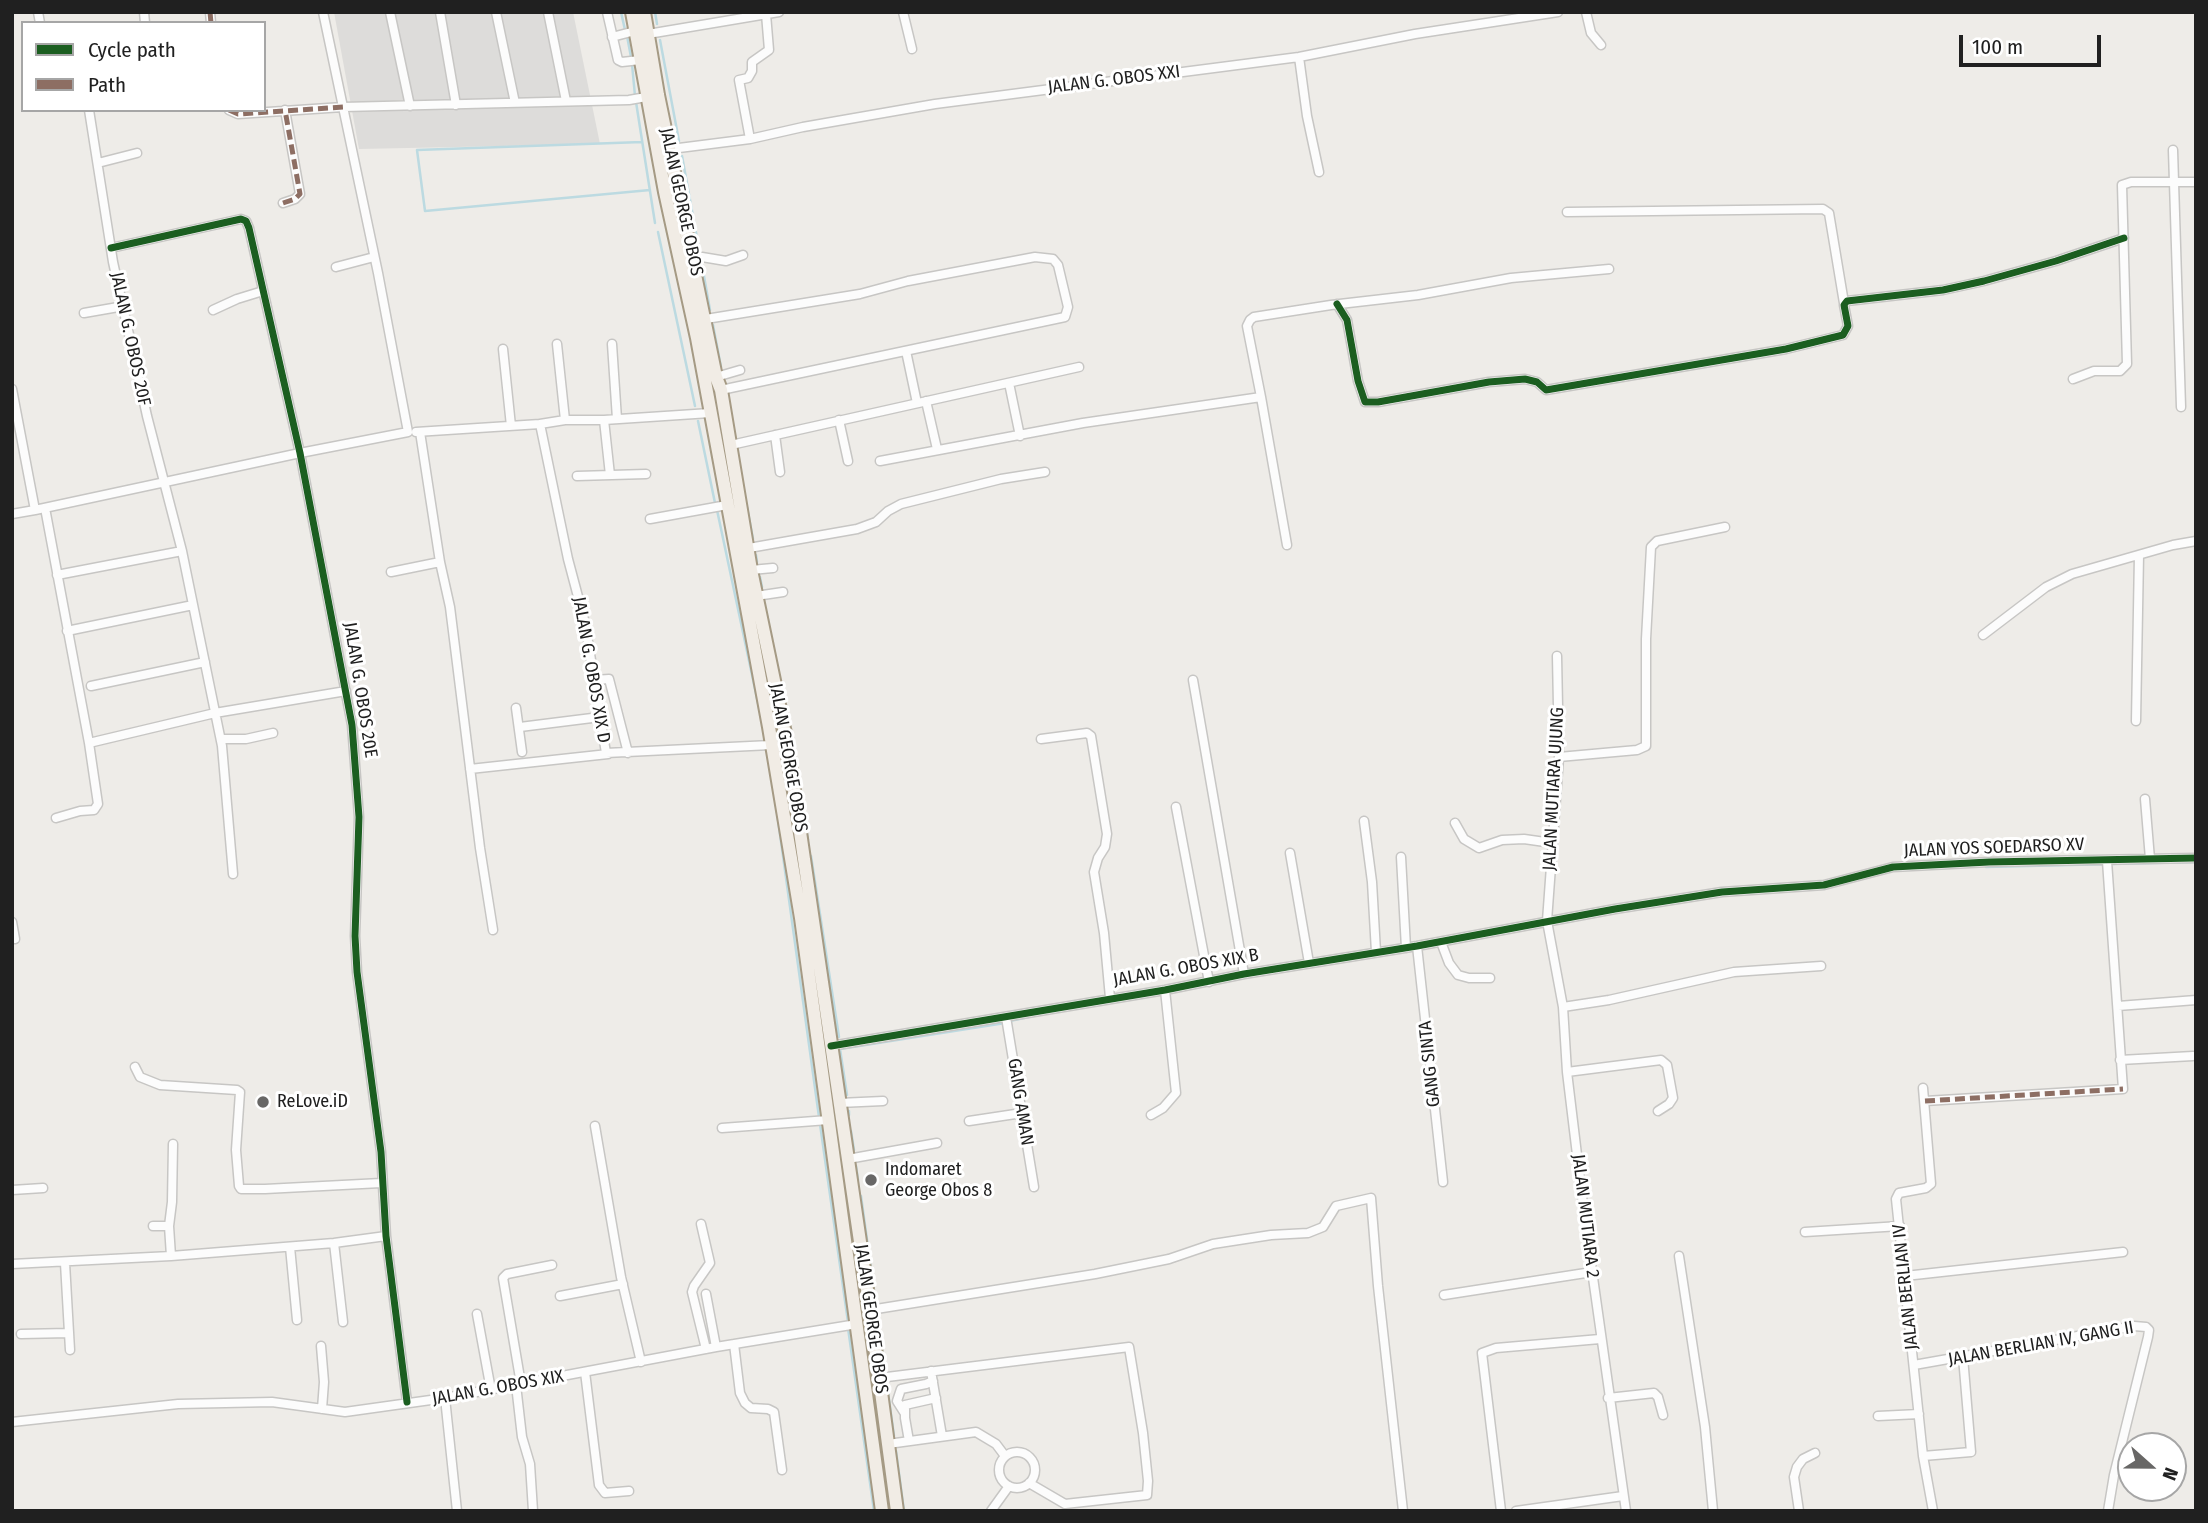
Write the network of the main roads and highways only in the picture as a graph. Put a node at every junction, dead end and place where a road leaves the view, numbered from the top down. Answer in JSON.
{"nodes":[{"id":1,"x":632,"y":12,"type":"edge"},
{"id":2,"x":644,"y":12,"type":"edge"},
{"id":3,"x":629,"y":34,"type":"junction"},
{"id":4,"x":648,"y":97,"type":"junction"},
{"id":5,"x":882,"y":1511,"type":"edge"},
{"id":6,"x":897,"y":1511,"type":"edge"}],
"edges":[{"from":1,"to":3,"type":"main road","name":"JALAN GEORGE OBOS"},
{"from":2,"to":3,"type":"main road","name":"JALAN GEORGE OBOS"},
{"from":3,"to":4,"type":"main road","name":"JALAN GEORGE OBOS"},
{"from":3,"to":4,"type":"main road","name":"JALAN GEORGE OBOS"},
{"from":4,"to":5,"type":"main road","name":"JALAN GEORGE OBOS"},
{"from":4,"to":6,"type":"main road","name":"JALAN GEORGE OBOS"}]}
